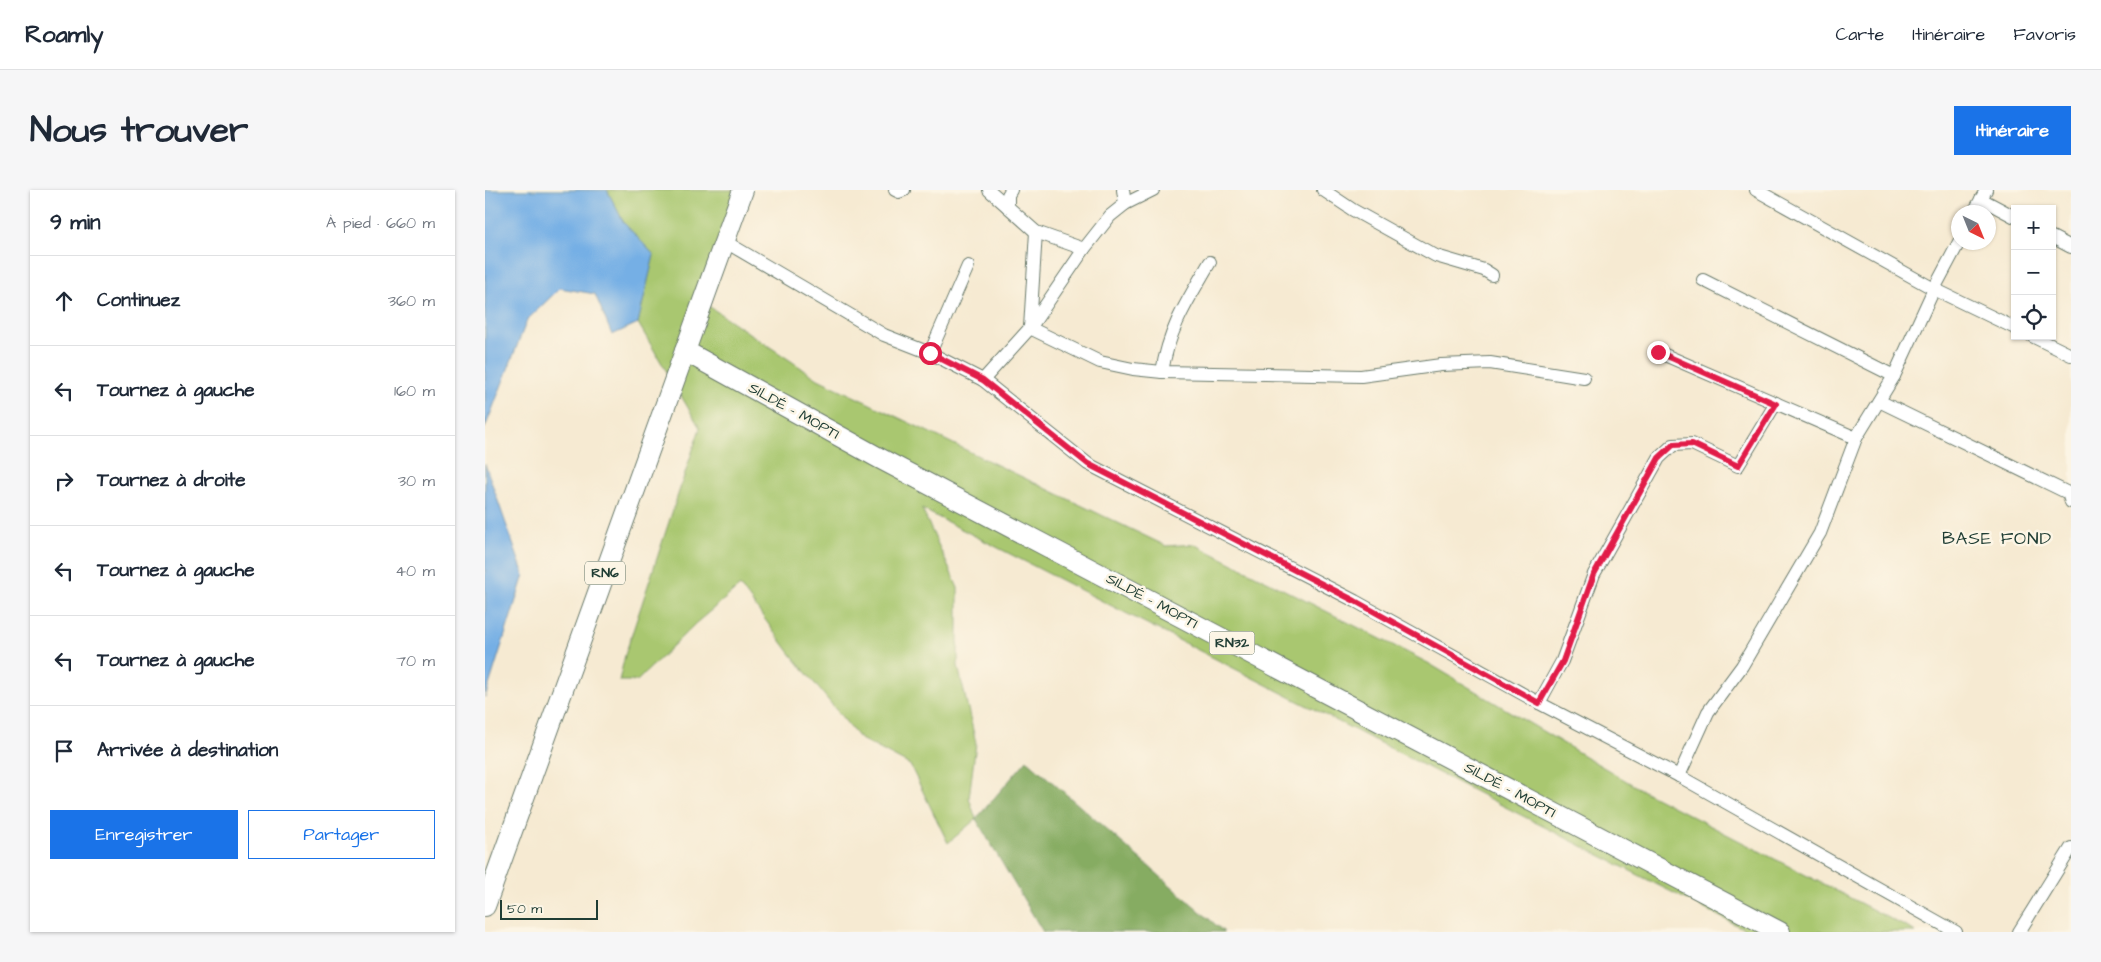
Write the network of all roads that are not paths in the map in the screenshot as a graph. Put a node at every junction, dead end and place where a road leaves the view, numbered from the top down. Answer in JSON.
{"nodes":[{"id":1,"x":743,"y":190,"type":"edge"},
{"id":2,"x":895,"y":190,"type":"edge"},
{"id":3,"x":904,"y":190,"type":"edge"},
{"id":4,"x":989,"y":190,"type":"edge"},
{"id":5,"x":1011,"y":190,"type":"edge"},
{"id":6,"x":1123,"y":190,"type":"edge"},
{"id":7,"x":1153,"y":190,"type":"edge"},
{"id":8,"x":1323,"y":190,"type":"edge"},
{"id":9,"x":1756,"y":190,"type":"edge"},
{"id":10,"x":1983,"y":195,"type":"edge"},
{"id":11,"x":1125,"y":204,"type":"junction"},
{"id":12,"x":1008,"y":208,"type":"junction"},
{"id":13,"x":2011,"y":214,"type":"edge"},
{"id":14,"x":1036,"y":232,"type":"junction"},
{"id":15,"x":2056,"y":239,"type":"edge"},
{"id":16,"x":725,"y":241,"type":"junction"},
{"id":17,"x":2071,"y":247,"type":"edge"},
{"id":18,"x":1084,"y":249,"type":"junction"},
{"id":19,"x":1955,"y":250,"type":"edge"},
{"id":20,"x":1209,"y":262,"type":"dead end"},
{"id":21,"x":968,"y":266,"type":"dead end"},
{"id":22,"x":1492,"y":275,"type":"dead end"},
{"id":23,"x":1703,"y":280,"type":"dead end"},
{"id":24,"x":1934,"y":289,"type":"junction"},
{"id":25,"x":2011,"y":326,"type":"edge"},
{"id":26,"x":1030,"y":328,"type":"junction"},
{"id":27,"x":2039,"y":340,"type":"edge"},
{"id":28,"x":685,"y":351,"type":"junction"},
{"id":29,"x":1658,"y":352,"type":"dead end"},
{"id":30,"x":930,"y":353,"type":"junction"},
{"id":31,"x":2071,"y":356,"type":"edge"},
{"id":32,"x":1162,"y":372,"type":"junction"},
{"id":33,"x":1894,"y":376,"type":"junction"},
{"id":34,"x":1584,"y":378,"type":"dead end"},
{"id":35,"x":983,"y":380,"type":"junction"},
{"id":36,"x":1879,"y":401,"type":"junction"},
{"id":37,"x":1776,"y":404,"type":"junction"},
{"id":38,"x":1856,"y":438,"type":"junction"},
{"id":39,"x":2071,"y":502,"type":"edge"},
{"id":40,"x":1539,"y":703,"type":"junction"},
{"id":41,"x":1679,"y":776,"type":"junction"},
{"id":42,"x":2071,"y":848,"type":"edge"},
{"id":43,"x":485,"y":906,"type":"edge"},
{"id":44,"x":1780,"y":932,"type":"edge"},
{"id":45,"x":1956,"y":932,"type":"edge"},
{"id":46,"x":2019,"y":932,"type":"edge"}],
"edges":[{"from":1,"to":16,"type":"main road","number":"RN6"},
{"from":2,"to":3,"type":"street"},
{"from":4,"to":12,"type":"street"},
{"from":5,"to":12,"type":"street"},
{"from":6,"to":11,"type":"street"},
{"from":7,"to":11,"type":"street"},
{"from":8,"to":22,"type":"street"},
{"from":9,"to":24,"type":"street"},
{"from":10,"to":13,"type":"street"},
{"from":11,"to":18,"type":"street"},
{"from":12,"to":14,"type":"street"},
{"from":14,"to":18,"type":"street"},
{"from":14,"to":26,"type":"street"},
{"from":15,"to":17,"type":"street"},
{"from":16,"to":28,"type":"main road","number":"RN6"},
{"from":16,"to":30,"type":"street"},
{"from":18,"to":26,"type":"street"},
{"from":19,"to":24,"type":"street"},
{"from":20,"to":32,"type":"street"},
{"from":21,"to":30,"type":"street"},
{"from":23,"to":33,"type":"street"},
{"from":24,"to":25,"type":"street"},
{"from":24,"to":33,"type":"street"},
{"from":26,"to":32,"type":"street"},
{"from":26,"to":35,"type":"street"},
{"from":27,"to":31,"type":"street"},
{"from":28,"to":43,"type":"main road","number":"RN6"},
{"from":28,"to":44,"type":"main road","name":"SILDÉ - MOPTI","number":"RN32"},
{"from":29,"to":37,"type":"street"},
{"from":30,"to":35,"type":"street"},
{"from":32,"to":34,"type":"street"},
{"from":33,"to":36,"type":"street"},
{"from":35,"to":40,"type":"street"},
{"from":36,"to":38,"type":"street"},
{"from":36,"to":39,"type":"street"},
{"from":37,"to":38,"type":"street"},
{"from":37,"to":40,"type":"street"},
{"from":38,"to":41,"type":"street"},
{"from":40,"to":41,"type":"street"},
{"from":41,"to":45,"type":"street"},
{"from":42,"to":46,"type":"street"}]}
